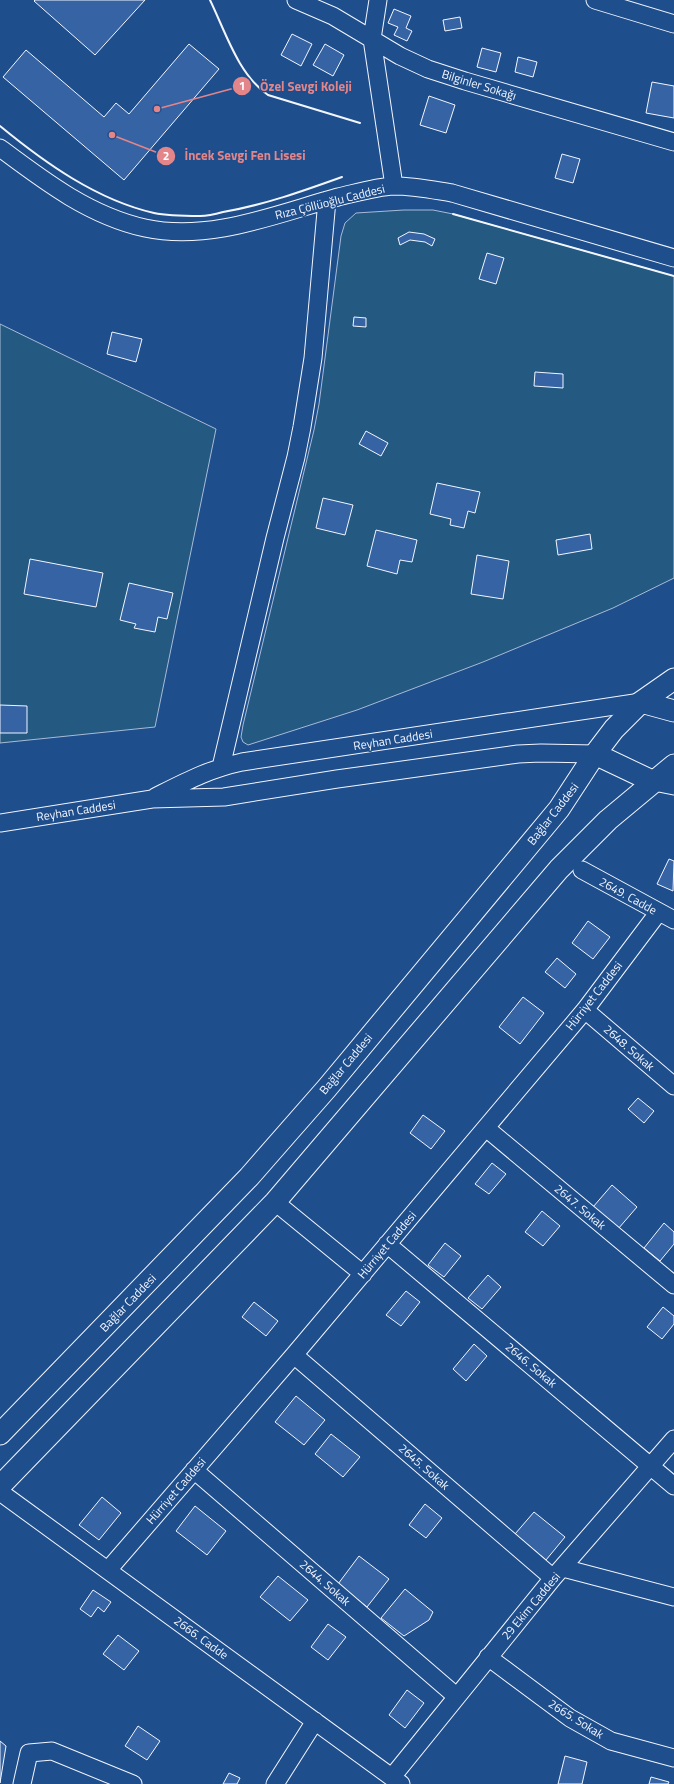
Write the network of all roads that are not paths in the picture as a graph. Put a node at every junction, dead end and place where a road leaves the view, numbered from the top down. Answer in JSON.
{"nodes":[{"id":1,"x":296,"y":0,"type":"edge"},
{"id":2,"x":378,"y":0,"type":"edge"},
{"id":3,"x":595,"y":0,"type":"edge"},
{"id":4,"x":674,"y":24,"type":"edge"},
{"id":5,"x":372,"y":39,"type":"junction"},
{"id":6,"x":674,"y":142,"type":"edge"},
{"id":7,"x":0,"y":148,"type":"edge"},
{"id":8,"x":394,"y":186,"type":"junction"},
{"id":9,"x":327,"y":200,"type":"junction"},
{"id":10,"x":674,"y":258,"type":"edge"},
{"id":11,"x":674,"y":679,"type":"edge"},
{"id":12,"x":641,"y":702,"type":"junction"},
{"id":13,"x":674,"y":711,"type":"edge"},
{"id":14,"x":595,"y":754,"type":"junction"},
{"id":15,"x":674,"y":765,"type":"edge"},
{"id":16,"x":221,"y":767,"type":"junction"},
{"id":17,"x":654,"y":782,"type":"junction"},
{"id":18,"x":674,"y":786,"type":"edge"},
{"id":19,"x":152,"y":799,"type":"junction"},
{"id":20,"x":0,"y":823,"type":"edge"},
{"id":21,"x":582,"y":870,"type":"dead end"},
{"id":22,"x":658,"y":913,"type":"junction"},
{"id":23,"x":674,"y":920,"type":"edge"},
{"id":24,"x":585,"y":1010,"type":"junction"},
{"id":25,"x":674,"y":1086,"type":"edge"},
{"id":26,"x":486,"y":1128,"type":"junction"},
{"id":27,"x":275,"y":1202,"type":"junction"},
{"id":28,"x":387,"y":1244,"type":"junction"},
{"id":29,"x":362,"y":1274,"type":"junction"},
{"id":30,"x":674,"y":1285,"type":"edge"},
{"id":31,"x":294,"y":1355,"type":"junction"},
{"id":32,"x":0,"y":1434,"type":"edge"},
{"id":33,"x":674,"y":1439,"type":"edge"},
{"id":34,"x":651,"y":1466,"type":"junction"},
{"id":35,"x":194,"y":1470,"type":"junction"},
{"id":36,"x":0,"y":1486,"type":"edge"},
{"id":37,"x":674,"y":1486,"type":"edge"},
{"id":38,"x":0,"y":1492,"type":"edge"},
{"id":39,"x":108,"y":1570,"type":"junction"},
{"id":40,"x":558,"y":1573,"type":"junction"},
{"id":41,"x":674,"y":1596,"type":"edge"},
{"id":42,"x":488,"y":1657,"type":"junction"},
{"id":43,"x":456,"y":1696,"type":"junction"},
{"id":44,"x":315,"y":1721,"type":"junction"},
{"id":45,"x":674,"y":1758,"type":"edge"},
{"id":46,"x":396,"y":1780,"type":"edge"},
{"id":47,"x":22,"y":1784,"type":"edge"},
{"id":48,"x":132,"y":1784,"type":"edge"},
{"id":49,"x":275,"y":1784,"type":"edge"}],
"edges":[{"from":1,"to":5,"type":"street","name":"Bilginler Sokağı"},
{"from":2,"to":5,"type":"street"},
{"from":3,"to":4,"type":"street"},
{"from":5,"to":6,"type":"street","name":"Bilginler Sokağı"},
{"from":5,"to":8,"type":"street"},
{"from":7,"to":9,"type":"street","name":"Rıza Çöllüoğlu Caddesi"},
{"from":8,"to":9,"type":"street","name":"Rıza Çöllüoğlu Caddesi"},
{"from":8,"to":10,"type":"street","name":"Rıza Çöllüoğlu Caddesi"},
{"from":9,"to":16,"type":"street"},
{"from":11,"to":12,"type":"main road","name":"Bağlar Caddesi"},
{"from":12,"to":13,"type":"main road"},
{"from":12,"to":14,"type":"main road","name":"Bağlar Caddesi"},
{"from":12,"to":16,"type":"street","name":"Reyhan Caddesi"},
{"from":14,"to":17,"type":"main road"},
{"from":14,"to":19,"type":"street","name":"Reyhan Caddesi"},
{"from":14,"to":32,"type":"main road","name":"Bağlar Caddesi"},
{"from":15,"to":17,"type":"main road"},
{"from":16,"to":19,"type":"street","name":"Reyhan Caddesi"},
{"from":17,"to":18,"type":"street"},
{"from":17,"to":27,"type":"main road"},
{"from":19,"to":20,"type":"street","name":"Reyhan Caddesi"},
{"from":21,"to":22,"type":"street","name":"2649. Cadde"},
{"from":22,"to":23,"type":"street","name":"2649. Cadde"},
{"from":22,"to":24,"type":"street","name":"Hürriyet Caddesi"},
{"from":24,"to":25,"type":"street","name":"2648. Sokak"},
{"from":24,"to":26,"type":"street","name":"Hürriyet Caddesi"},
{"from":26,"to":28,"type":"street","name":"Hürriyet Caddesi"},
{"from":26,"to":30,"type":"street","name":"2647. Sokak"},
{"from":27,"to":29,"type":"street"},
{"from":27,"to":36,"type":"main road"},
{"from":28,"to":29,"type":"street","name":"Hürriyet Caddesi"},
{"from":28,"to":34,"type":"street","name":"2646. Sokak"},
{"from":29,"to":31,"type":"street","name":"Hürriyet Caddesi"},
{"from":31,"to":35,"type":"street","name":"Hürriyet Caddesi"},
{"from":31,"to":40,"type":"street","name":"2645. Sokak"},
{"from":33,"to":34,"type":"street","name":"29 Ekim Caddesi"},
{"from":34,"to":37,"type":"street","name":"2646. Sokak"},
{"from":34,"to":40,"type":"street","name":"29 Ekim Caddesi"},
{"from":35,"to":39,"type":"street","name":"Hürriyet Caddesi"},
{"from":35,"to":43,"type":"street","name":"2644. Sokak"},
{"from":38,"to":39,"type":"street","name":"2666. Cadde"},
{"from":39,"to":44,"type":"street","name":"2666. Cadde"},
{"from":40,"to":41,"type":"street","name":"2645. Sokak"},
{"from":40,"to":42,"type":"street","name":"29 Ekim Caddesi"},
{"from":42,"to":43,"type":"street","name":"29 Ekim Caddesi"},
{"from":42,"to":45,"type":"street","name":"2665. Sokak"},
{"from":43,"to":46,"type":"street","name":"29 Ekim Caddesi"},
{"from":44,"to":46,"type":"street","name":"2666. Cadde"},
{"from":44,"to":49,"type":"street"},
{"from":47,"to":48,"type":"street"}]}
